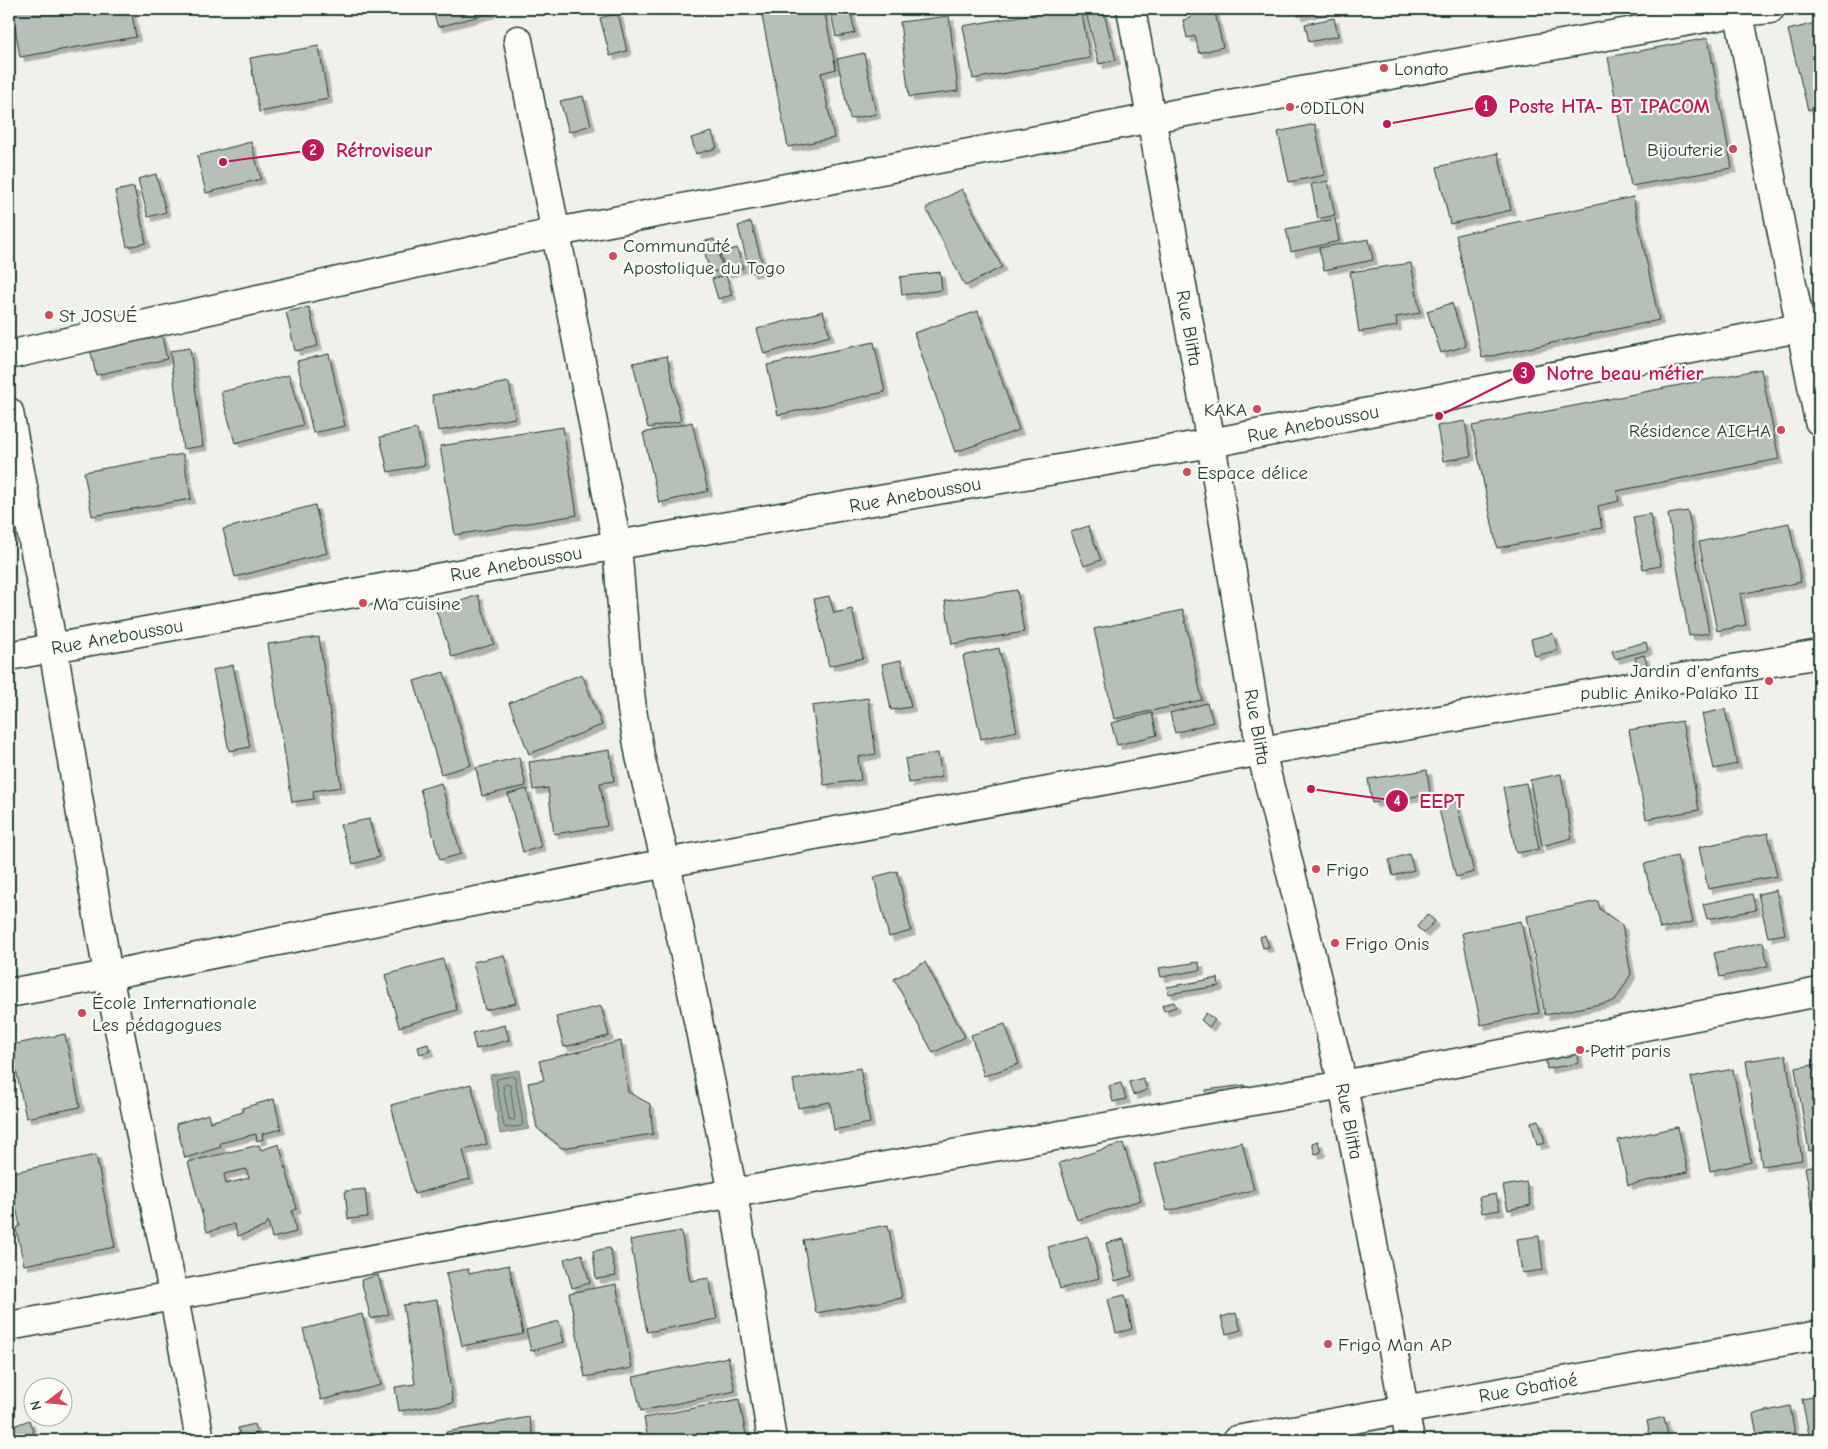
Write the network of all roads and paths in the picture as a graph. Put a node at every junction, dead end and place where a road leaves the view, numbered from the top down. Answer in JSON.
{"nodes":[{"id":1,"x":1131,"y":9,"type":"edge"},
{"id":2,"x":1770,"y":9,"type":"edge"},
{"id":3,"x":1738,"y":10,"type":"edge"},
{"id":4,"x":518,"y":40,"type":"dead end"},
{"id":5,"x":1152,"y":118,"type":"junction"},
{"id":6,"x":557,"y":232,"type":"junction"},
{"id":7,"x":1810,"y":325,"type":"edge"},
{"id":8,"x":9,"y":355,"type":"edge"},
{"id":9,"x":9,"y":412,"type":"edge"},
{"id":10,"x":1819,"y":421,"type":"edge"},
{"id":11,"x":1211,"y":443,"type":"junction"},
{"id":12,"x":617,"y":545,"type":"junction"},
{"id":13,"x":53,"y":648,"type":"junction"},
{"id":14,"x":1819,"y":654,"type":"edge"},
{"id":15,"x":9,"y":656,"type":"edge"},
{"id":16,"x":1261,"y":751,"type":"junction"},
{"id":17,"x":666,"y":864,"type":"junction"},
{"id":18,"x":108,"y":975,"type":"junction"},
{"id":19,"x":1819,"y":992,"type":"edge"},
{"id":20,"x":9,"y":993,"type":"edge"},
{"id":21,"x":1343,"y":1085,"type":"junction"},
{"id":22,"x":733,"y":1193,"type":"junction"},
{"id":23,"x":174,"y":1297,"type":"junction"},
{"id":24,"x":9,"y":1326,"type":"edge"},
{"id":25,"x":1819,"y":1335,"type":"edge"},
{"id":26,"x":1404,"y":1409,"type":"junction"},
{"id":27,"x":200,"y":1440,"type":"edge"},
{"id":28,"x":772,"y":1440,"type":"edge"},
{"id":29,"x":1236,"y":1440,"type":"edge"},
{"id":30,"x":1410,"y":1440,"type":"edge"}],
"edges":[{"from":1,"to":5,"type":"street","name":"Rue Blitta"},
{"from":2,"to":3,"type":"street"},
{"from":3,"to":5,"type":"street"},
{"from":3,"to":7,"type":"street"},
{"from":4,"to":6,"type":"street"},
{"from":5,"to":6,"type":"street"},
{"from":5,"to":11,"type":"street","name":"Rue Blitta"},
{"from":6,"to":8,"type":"street"},
{"from":6,"to":12,"type":"street"},
{"from":7,"to":10,"type":"street"},
{"from":7,"to":11,"type":"street","name":"Rue Aneboussou"},
{"from":9,"to":13,"type":"street"},
{"from":11,"to":12,"type":"street","name":"Rue Aneboussou"},
{"from":11,"to":16,"type":"street","name":"Rue Blitta"},
{"from":12,"to":13,"type":"street","name":"Rue Aneboussou"},
{"from":12,"to":17,"type":"street"},
{"from":13,"to":15,"type":"street","name":"Rue Aneboussou"},
{"from":13,"to":18,"type":"street"},
{"from":14,"to":16,"type":"street"},
{"from":16,"to":17,"type":"street"},
{"from":16,"to":21,"type":"street","name":"Rue Blitta"},
{"from":17,"to":18,"type":"street"},
{"from":17,"to":22,"type":"street"},
{"from":18,"to":20,"type":"street"},
{"from":18,"to":23,"type":"street"},
{"from":19,"to":21,"type":"street"},
{"from":21,"to":22,"type":"street"},
{"from":21,"to":26,"type":"street","name":"Rue Blitta"},
{"from":22,"to":23,"type":"street"},
{"from":22,"to":28,"type":"street"},
{"from":23,"to":24,"type":"street"},
{"from":23,"to":27,"type":"street"},
{"from":25,"to":26,"type":"street","name":"Rue Gbatioé"},
{"from":26,"to":29,"type":"street","name":"Rue Gbatioé"},
{"from":26,"to":30,"type":"street","name":"Rue Blitta"}]}
